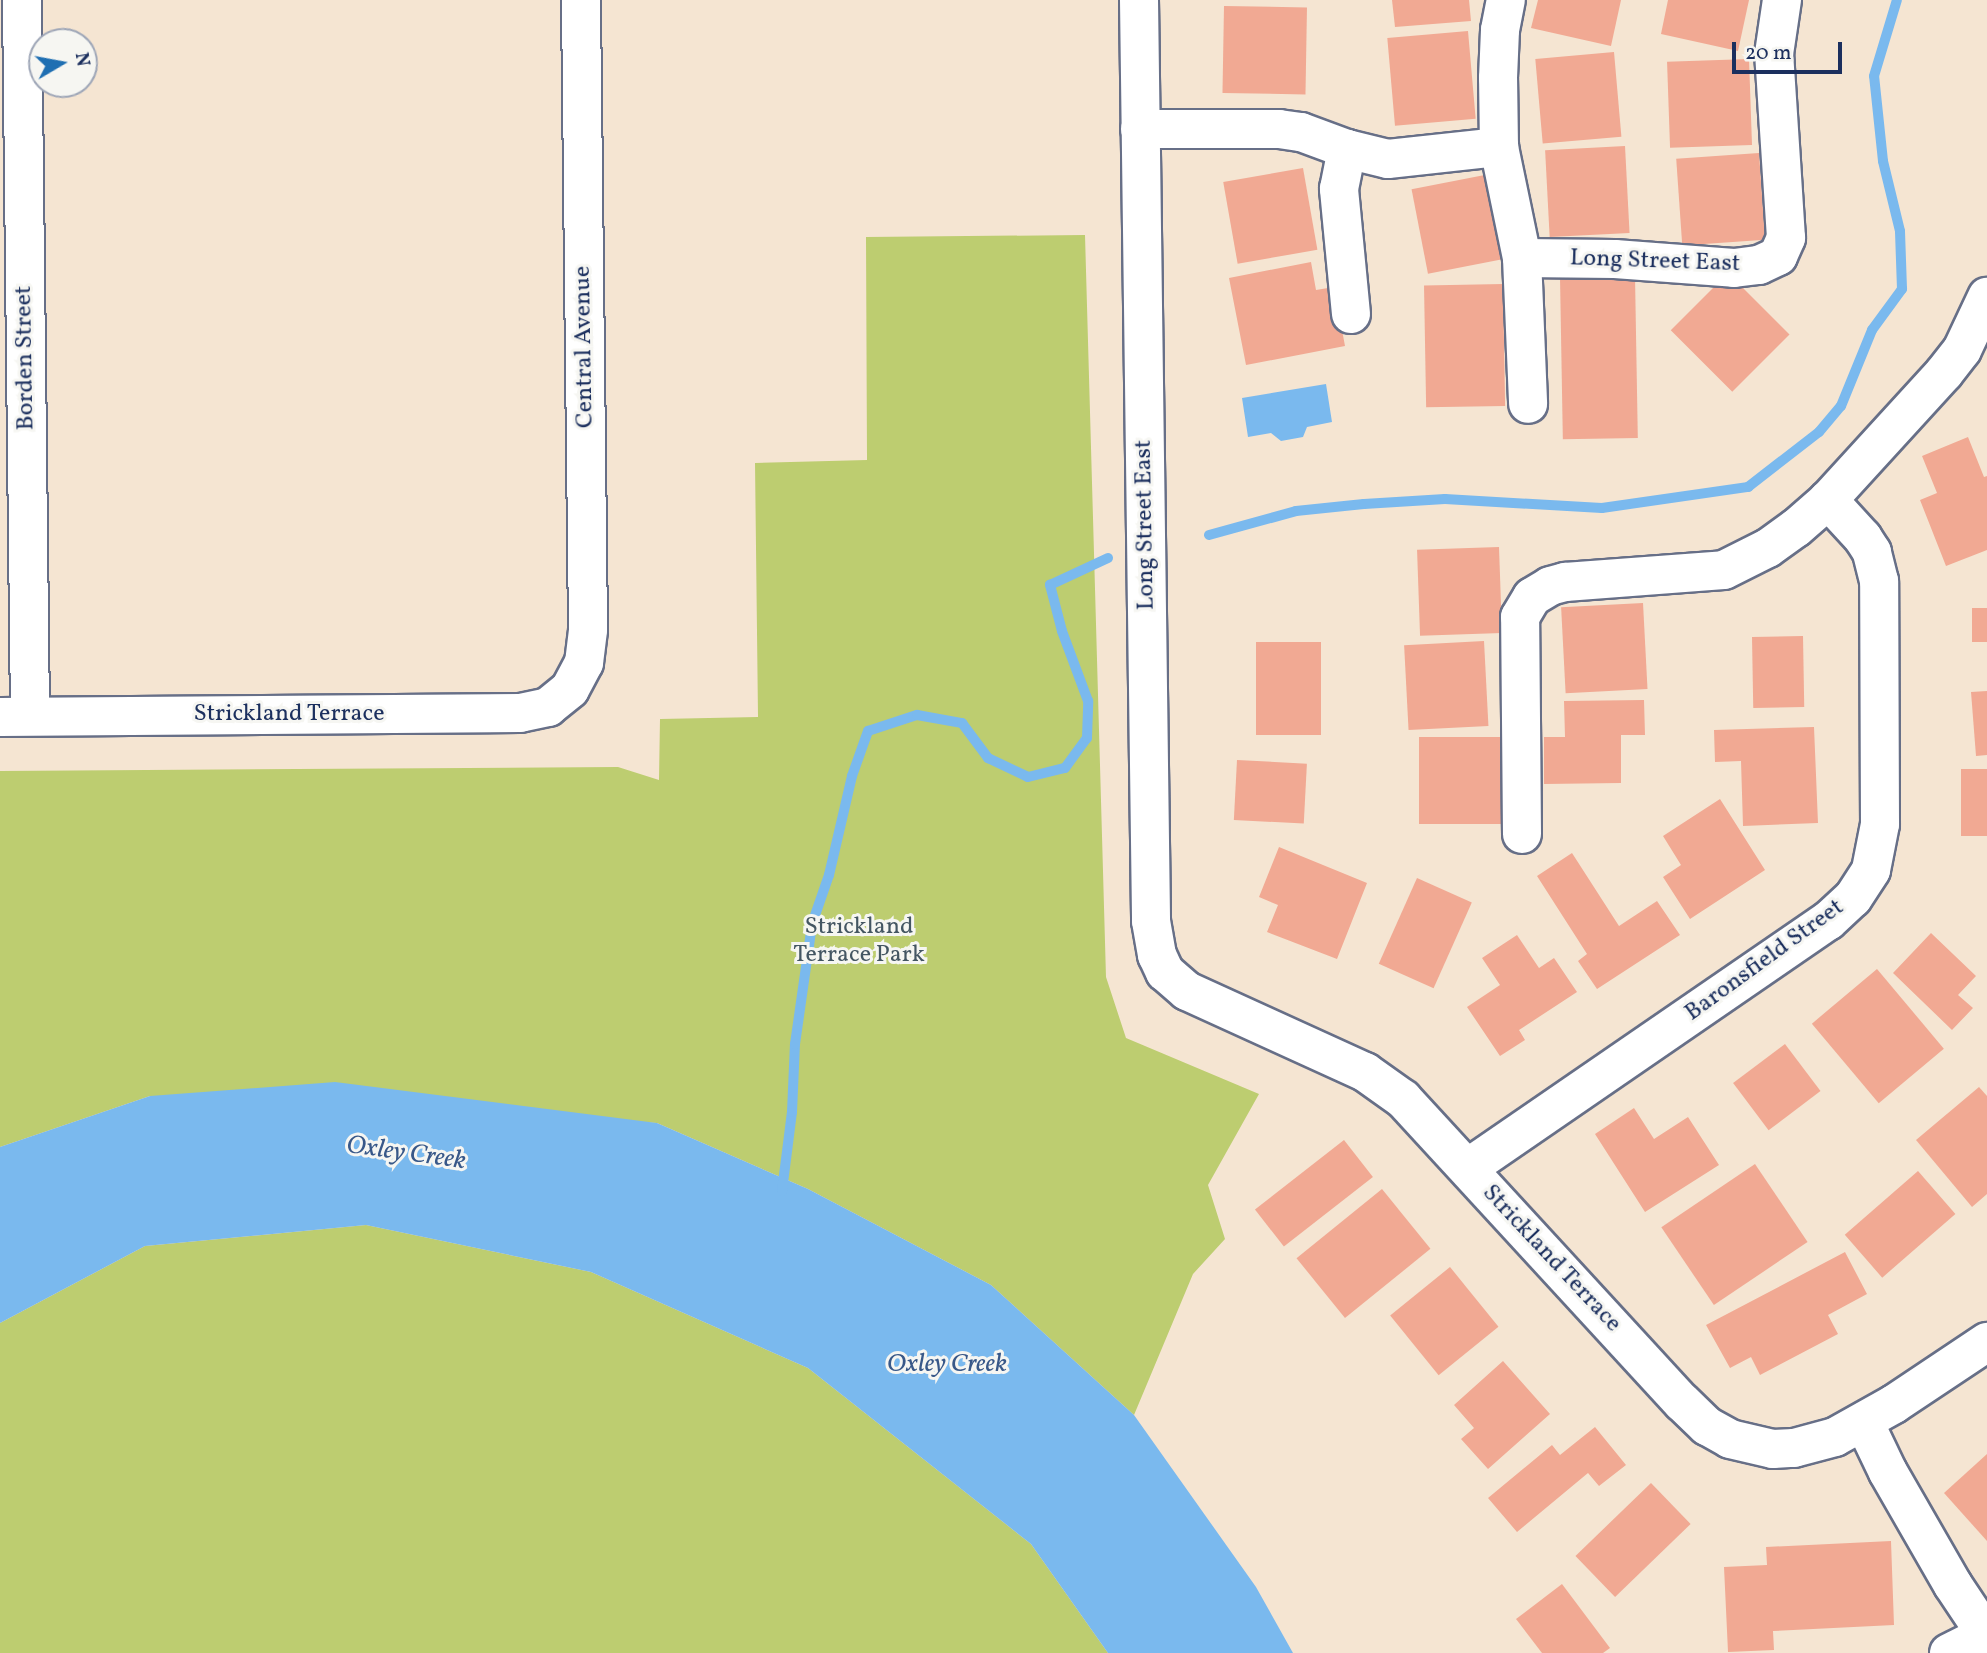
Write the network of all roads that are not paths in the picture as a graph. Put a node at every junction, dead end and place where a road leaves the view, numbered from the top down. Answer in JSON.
{"nodes":[{"id":1,"x":22,"y":0,"type":"edge"},
{"id":2,"x":581,"y":0,"type":"edge"},
{"id":3,"x":1139,"y":0,"type":"edge"},
{"id":4,"x":1506,"y":0,"type":"edge"},
{"id":5,"x":1782,"y":0,"type":"edge"},
{"id":6,"x":1140,"y":129,"type":"junction"},
{"id":7,"x":1499,"y":147,"type":"junction"},
{"id":8,"x":1347,"y":149,"type":"junction"},
{"id":9,"x":1522,"y":258,"type":"junction"},
{"id":10,"x":1987,"y":298,"type":"edge"},
{"id":11,"x":1351,"y":314,"type":"dead end"},
{"id":12,"x":1528,"y":404,"type":"dead end"},
{"id":13,"x":1828,"y":500,"type":"junction"},
{"id":14,"x":570,"y":689,"type":"joint"},
{"id":15,"x":15,"y":717,"type":"edge"},
{"id":16,"x":1522,"y":834,"type":"dead end"},
{"id":17,"x":1152,"y":922,"type":"joint"},
{"id":18,"x":1468,"y":1168,"type":"junction"},
{"id":19,"x":1987,"y":1342,"type":"edge"},
{"id":20,"x":1864,"y":1422,"type":"junction"},
{"id":21,"x":1987,"y":1635,"type":"edge"},
{"id":22,"x":1949,"y":1653,"type":"edge"}],
"edges":[{"from":1,"to":15,"type":"street","name":"Borden Street"},
{"from":2,"to":14,"type":"street","name":"Central Avenue"},
{"from":3,"to":6,"type":"street","name":"Long Street East"},
{"from":4,"to":7,"type":"street"},
{"from":5,"to":9,"type":"street","name":"Long Street East"},
{"from":6,"to":8,"type":"street"},
{"from":6,"to":17,"type":"street","name":"Long Street East"},
{"from":7,"to":8,"type":"street"},
{"from":7,"to":9,"type":"street"},
{"from":8,"to":11,"type":"street"},
{"from":9,"to":12,"type":"street"},
{"from":10,"to":13,"type":"street"},
{"from":13,"to":16,"type":"street"},
{"from":13,"to":18,"type":"street","name":"Baronsfield Street"},
{"from":14,"to":15,"type":"street","name":"Strickland Terrace"},
{"from":17,"to":18,"type":"street","name":"Strickland Terrace"},
{"from":18,"to":20,"type":"street","name":"Strickland Terrace"},
{"from":19,"to":20,"type":"street","name":"Strickland Terrace"},
{"from":20,"to":21,"type":"street"},
{"from":21,"to":22,"type":"street"}]}
